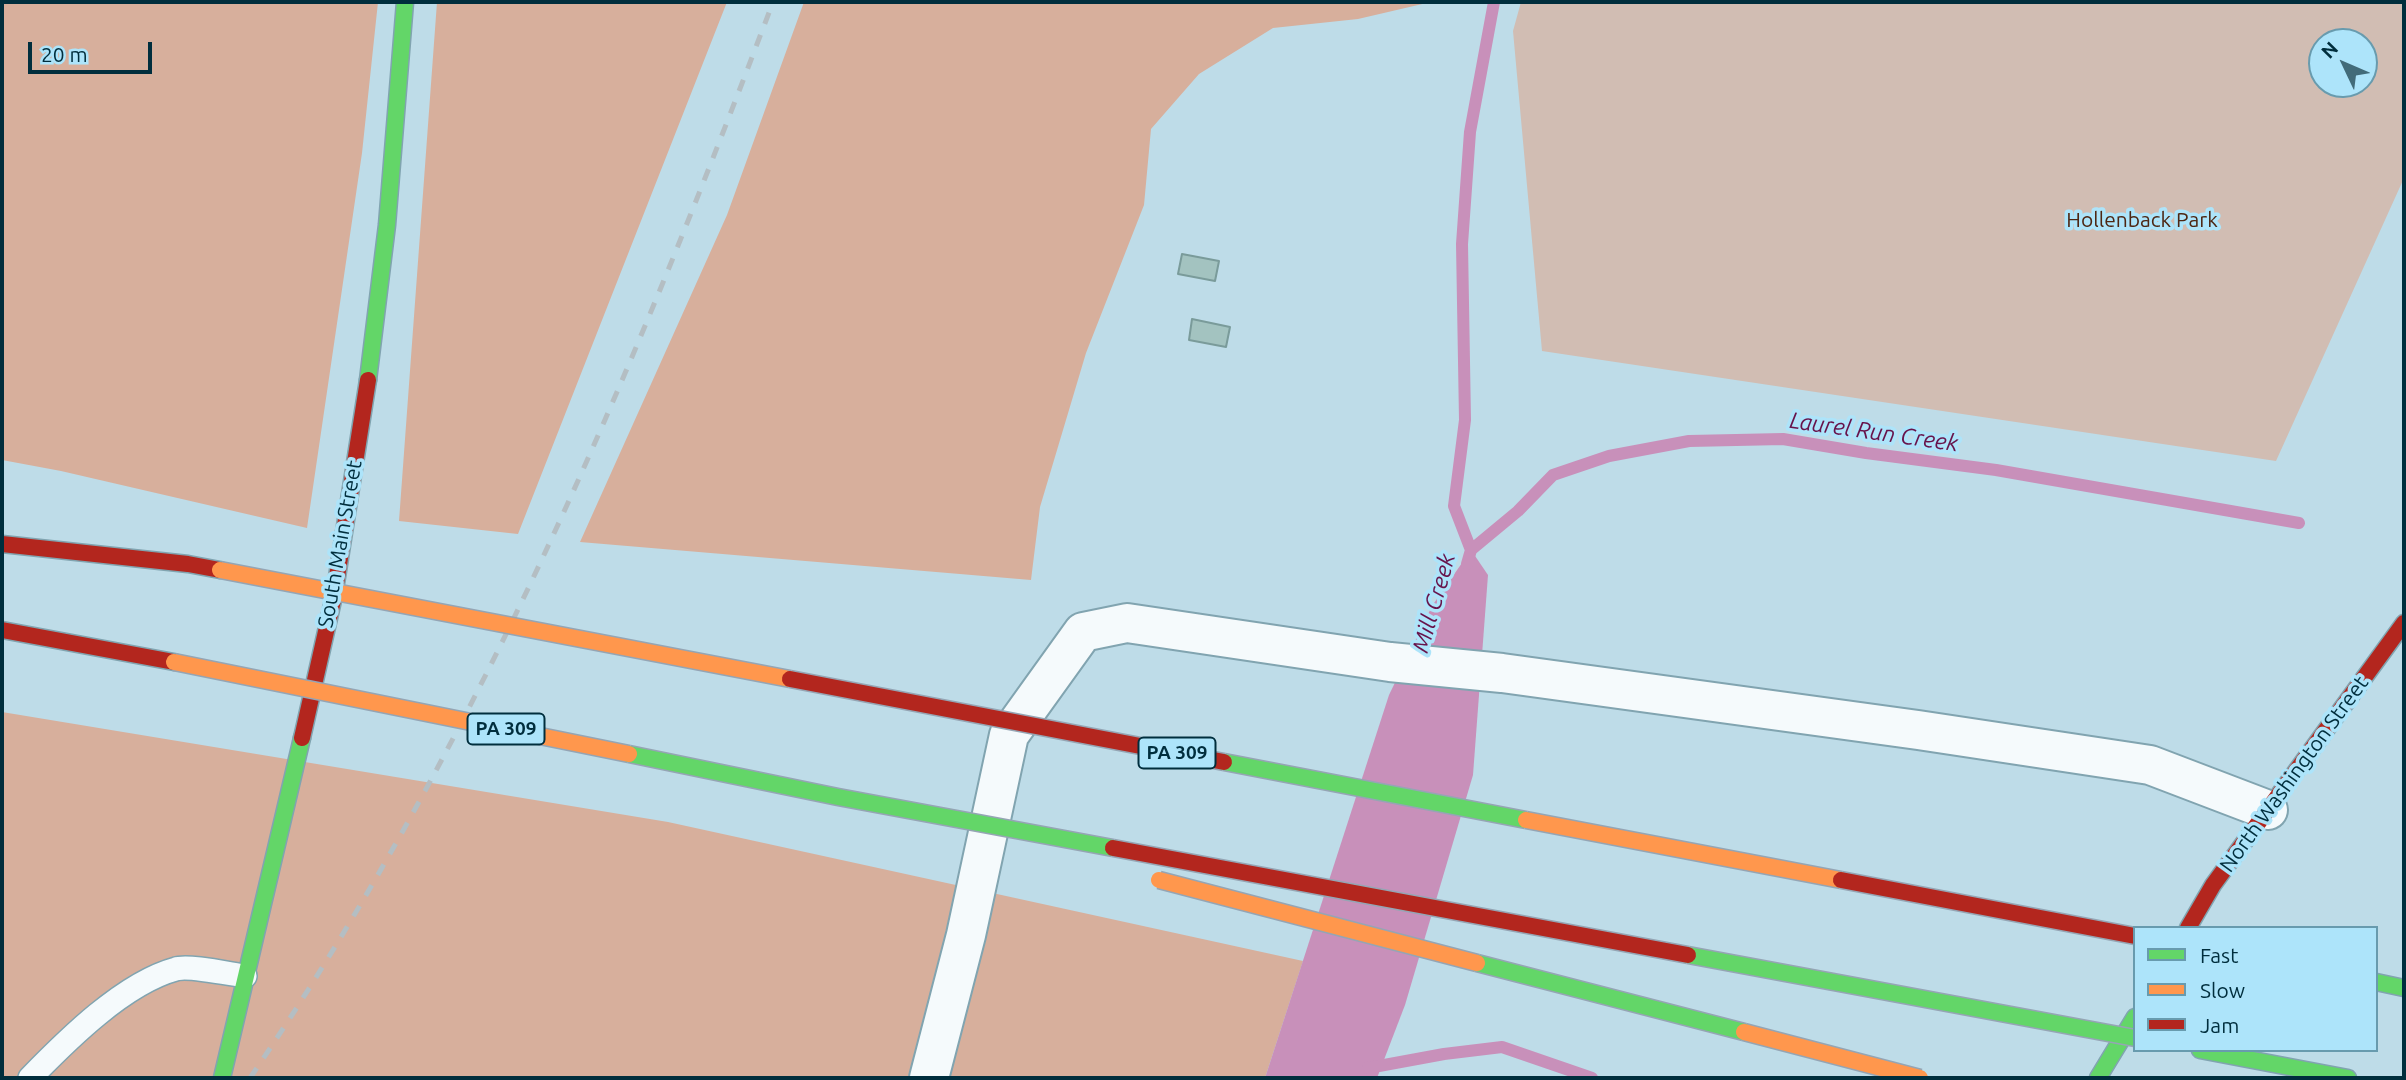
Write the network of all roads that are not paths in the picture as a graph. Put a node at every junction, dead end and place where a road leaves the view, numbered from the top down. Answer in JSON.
{"nodes":[{"id":1,"x":405,"y":2,"type":"edge"},
{"id":2,"x":2,"y":527,"type":"edge"},
{"id":3,"x":2,"y":544,"type":"edge"},
{"id":4,"x":188,"y":564,"type":"junction"},
{"id":5,"x":2404,"y":623,"type":"edge"},
{"id":6,"x":2,"y":630,"type":"edge"},
{"id":7,"x":2,"y":644,"type":"edge"},
{"id":8,"x":174,"y":662,"type":"junction"},
{"id":9,"x":838,"y":797,"type":"junction"},
{"id":10,"x":2268,"y":810,"type":"junction"},
{"id":11,"x":1068,"y":856,"type":"dead end"},
{"id":12,"x":1149,"y":877,"type":"dead end"},
{"id":13,"x":2189,"y":926,"type":"edge"},
{"id":14,"x":2133,"y":936,"type":"edge"},
{"id":15,"x":245,"y":976,"type":"junction"},
{"id":16,"x":2380,"y":983,"type":"edge"},
{"id":17,"x":2404,"y":988,"type":"edge"},
{"id":18,"x":2133,"y":1020,"type":"edge"},
{"id":19,"x":2133,"y":1038,"type":"edge"},
{"id":20,"x":2211,"y":1052,"type":"edge"},
{"id":21,"x":30,"y":1078,"type":"edge"},
{"id":22,"x":222,"y":1078,"type":"edge"},
{"id":23,"x":929,"y":1078,"type":"edge"},
{"id":24,"x":1920,"y":1078,"type":"edge"},
{"id":25,"x":2098,"y":1078,"type":"edge"},
{"id":26,"x":2348,"y":1078,"type":"edge"}],
"edges":[{"from":1,"to":15,"type":"main road","name":"South Main Street"},
{"from":2,"to":4,"type":"main road"},
{"from":3,"to":4,"type":"main road","number":"PA 309"},
{"from":4,"to":14,"type":"main road","number":"PA 309","bridge":true},
{"from":5,"to":10,"type":"main road","name":"North Washington Street"},
{"from":6,"to":8,"type":"main road","number":"PA 309"},
{"from":7,"to":8,"type":"main road"},
{"from":8,"to":9,"type":"main road","number":"PA 309","bridge":true},
{"from":9,"to":11,"type":"main road","bridge":true},
{"from":9,"to":19,"type":"main road","number":"PA 309","bridge":true},
{"from":10,"to":13,"type":"main road","name":"North Washington Street"},
{"from":10,"to":23,"type":"street"},
{"from":12,"to":24,"type":"main road","bridge":true},
{"from":15,"to":21,"type":"lane"},
{"from":15,"to":22,"type":"main road","name":"South Main Street"},
{"from":16,"to":17,"type":"main road"},
{"from":18,"to":25,"type":"main road"},
{"from":20,"to":26,"type":"main road"}]}
